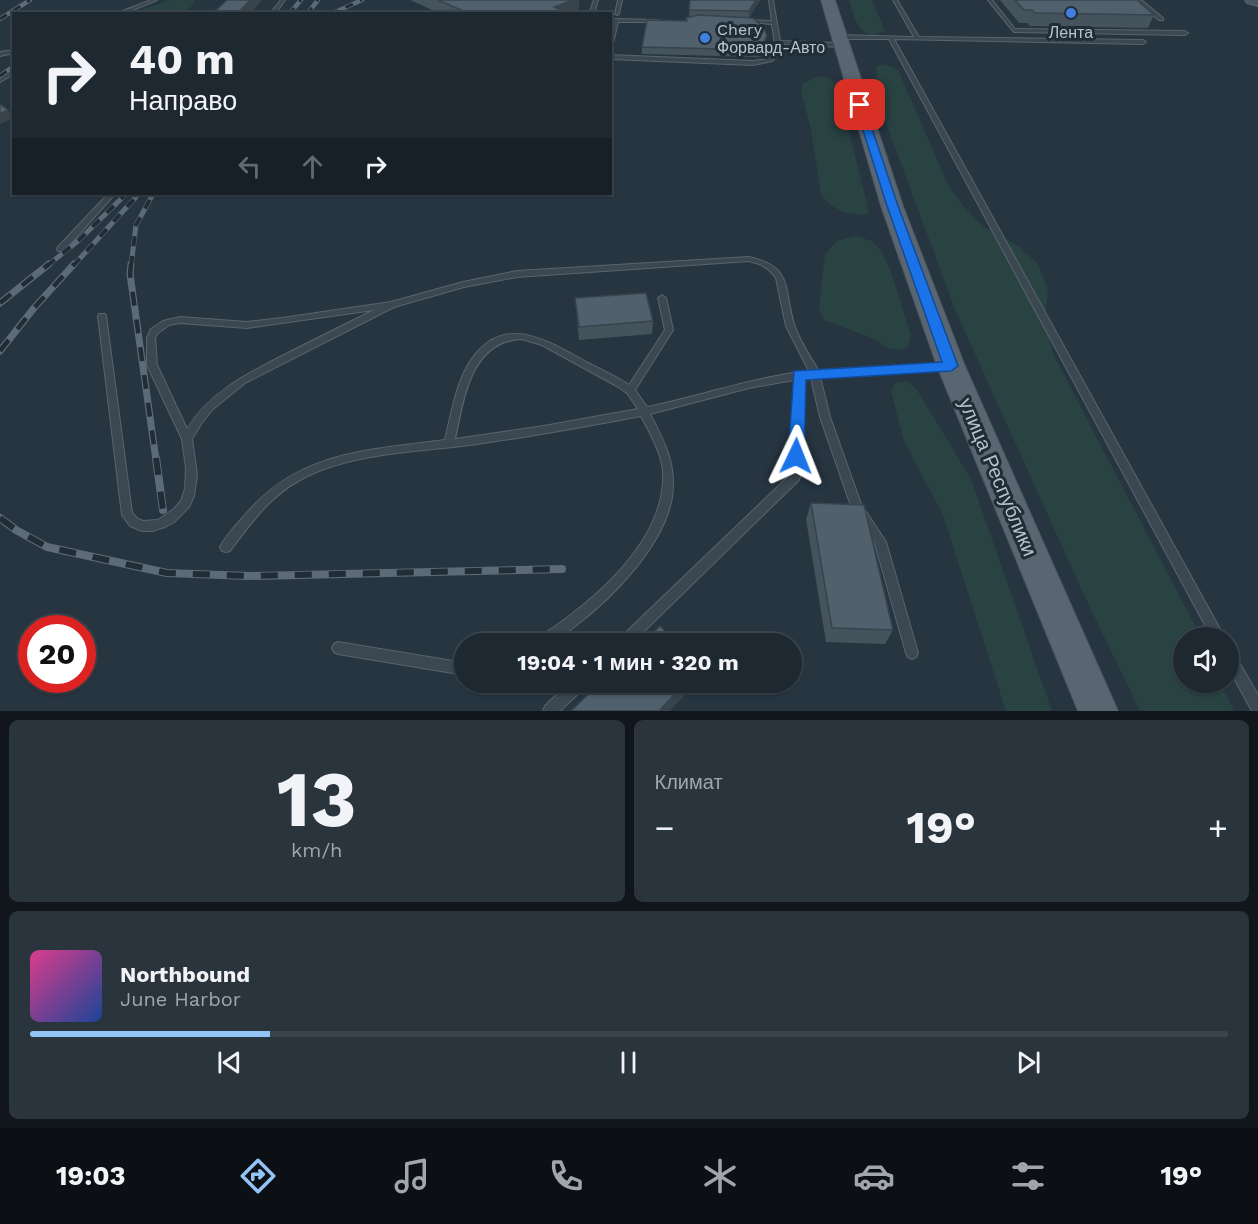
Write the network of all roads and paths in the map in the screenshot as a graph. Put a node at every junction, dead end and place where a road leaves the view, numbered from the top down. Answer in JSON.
{"nodes":[{"id":1,"x":155,"y":0,"type":"edge"},
{"id":2,"x":283,"y":0,"type":"edge"},
{"id":3,"x":620,"y":0,"type":"edge"},
{"id":4,"x":771,"y":0,"type":"edge"},
{"id":5,"x":828,"y":0,"type":"edge"},
{"id":6,"x":895,"y":0,"type":"edge"},
{"id":7,"x":990,"y":0,"type":"edge"},
{"id":8,"x":1138,"y":0,"type":"edge"},
{"id":9,"x":1251,"y":0,"type":"edge"},
{"id":10,"x":1258,"y":2,"type":"edge"},
{"id":11,"x":122,"y":12,"type":"edge"},
{"id":12,"x":274,"y":12,"type":"edge"},
{"id":13,"x":617,"y":14,"type":"dead end"},
{"id":14,"x":1161,"y":19,"type":"dead end"},
{"id":15,"x":741,"y":21,"type":"edge"},
{"id":16,"x":668,"y":22,"type":"edge"},
{"id":17,"x":774,"y":23,"type":"junction"},
{"id":18,"x":1185,"y":33,"type":"dead end"},
{"id":19,"x":612,"y":36,"type":"edge"},
{"id":20,"x":891,"y":38,"type":"junction"},
{"id":21,"x":917,"y":39,"type":"junction"},
{"id":22,"x":839,"y":41,"type":"junction"},
{"id":23,"x":778,"y":42,"type":"junction"},
{"id":24,"x":1143,"y":42,"type":"dead end"},
{"id":25,"x":612,"y":57,"type":"edge"},
{"id":26,"x":110,"y":195,"type":"edge"},
{"id":27,"x":61,"y":249,"type":"dead end"},
{"id":28,"x":662,"y":298,"type":"dead end"},
{"id":29,"x":392,"y":305,"type":"junction"},
{"id":30,"x":102,"y":316,"type":"dead end"},
{"id":31,"x":951,"y":366,"type":"junction"},
{"id":32,"x":815,"y":374,"type":"junction"},
{"id":33,"x":799,"y":375,"type":"junction"},
{"id":34,"x":630,"y":391,"type":"junction"},
{"id":35,"x":644,"y":412,"type":"junction"},
{"id":36,"x":186,"y":439,"type":"junction"},
{"id":37,"x":449,"y":444,"type":"junction"},
{"id":38,"x":226,"y":547,"type":"dead end"},
{"id":39,"x":1213,"y":627,"type":"edge"},
{"id":40,"x":555,"y":633,"type":"edge"},
{"id":41,"x":633,"y":633,"type":"edge"},
{"id":42,"x":338,"y":648,"type":"dead end"},
{"id":43,"x":912,"y":653,"type":"dead end"},
{"id":44,"x":454,"y":667,"type":"edge"},
{"id":45,"x":1239,"y":674,"type":"edge"},
{"id":46,"x":569,"y":693,"type":"edge"},
{"id":47,"x":1258,"y":708,"type":"edge"},
{"id":48,"x":550,"y":711,"type":"edge"},
{"id":49,"x":1098,"y":711,"type":"edge"}],
"edges":[{"from":1,"to":11,"type":"lane"},
{"from":2,"to":12,"type":"lane"},
{"from":3,"to":13,"type":"lane"},
{"from":4,"to":17,"type":"lane"},
{"from":5,"to":22,"type":"main road","name":"улица Республики"},
{"from":6,"to":21,"type":"lane"},
{"from":7,"to":18,"type":"lane"},
{"from":8,"to":14,"type":"lane"},
{"from":9,"to":10,"type":"main road"},
{"from":15,"to":17,"type":"lane"},
{"from":16,"to":19,"type":"lane"},
{"from":17,"to":23,"type":"lane"},
{"from":20,"to":21,"type":"lane"},
{"from":20,"to":22,"type":"lane"},
{"from":20,"to":39,"type":"lane"},
{"from":21,"to":24,"type":"lane"},
{"from":22,"to":23,"type":"lane"},
{"from":22,"to":31,"type":"main road","name":"улица Республики"},
{"from":23,"to":25,"type":"lane"},
{"from":26,"to":27,"type":"lane"},
{"from":28,"to":34,"type":"lane"},
{"from":29,"to":32,"type":"lane"},
{"from":29,"to":36,"type":"lane"},
{"from":29,"to":36,"type":"lane"},
{"from":30,"to":36,"type":"lane"},
{"from":31,"to":32,"type":"lane"},
{"from":31,"to":49,"type":"main road","name":"улица Республики"},
{"from":32,"to":33,"type":"lane"},
{"from":32,"to":43,"type":"lane"},
{"from":33,"to":35,"type":"lane"},
{"from":33,"to":41,"type":"lane"},
{"from":34,"to":35,"type":"lane"},
{"from":34,"to":37,"type":"lane"},
{"from":35,"to":37,"type":"lane"},
{"from":35,"to":40,"type":"lane"},
{"from":37,"to":38,"type":"lane"},
{"from":42,"to":44,"type":"lane"},
{"from":45,"to":47,"type":"lane"},
{"from":46,"to":48,"type":"lane"}]}
